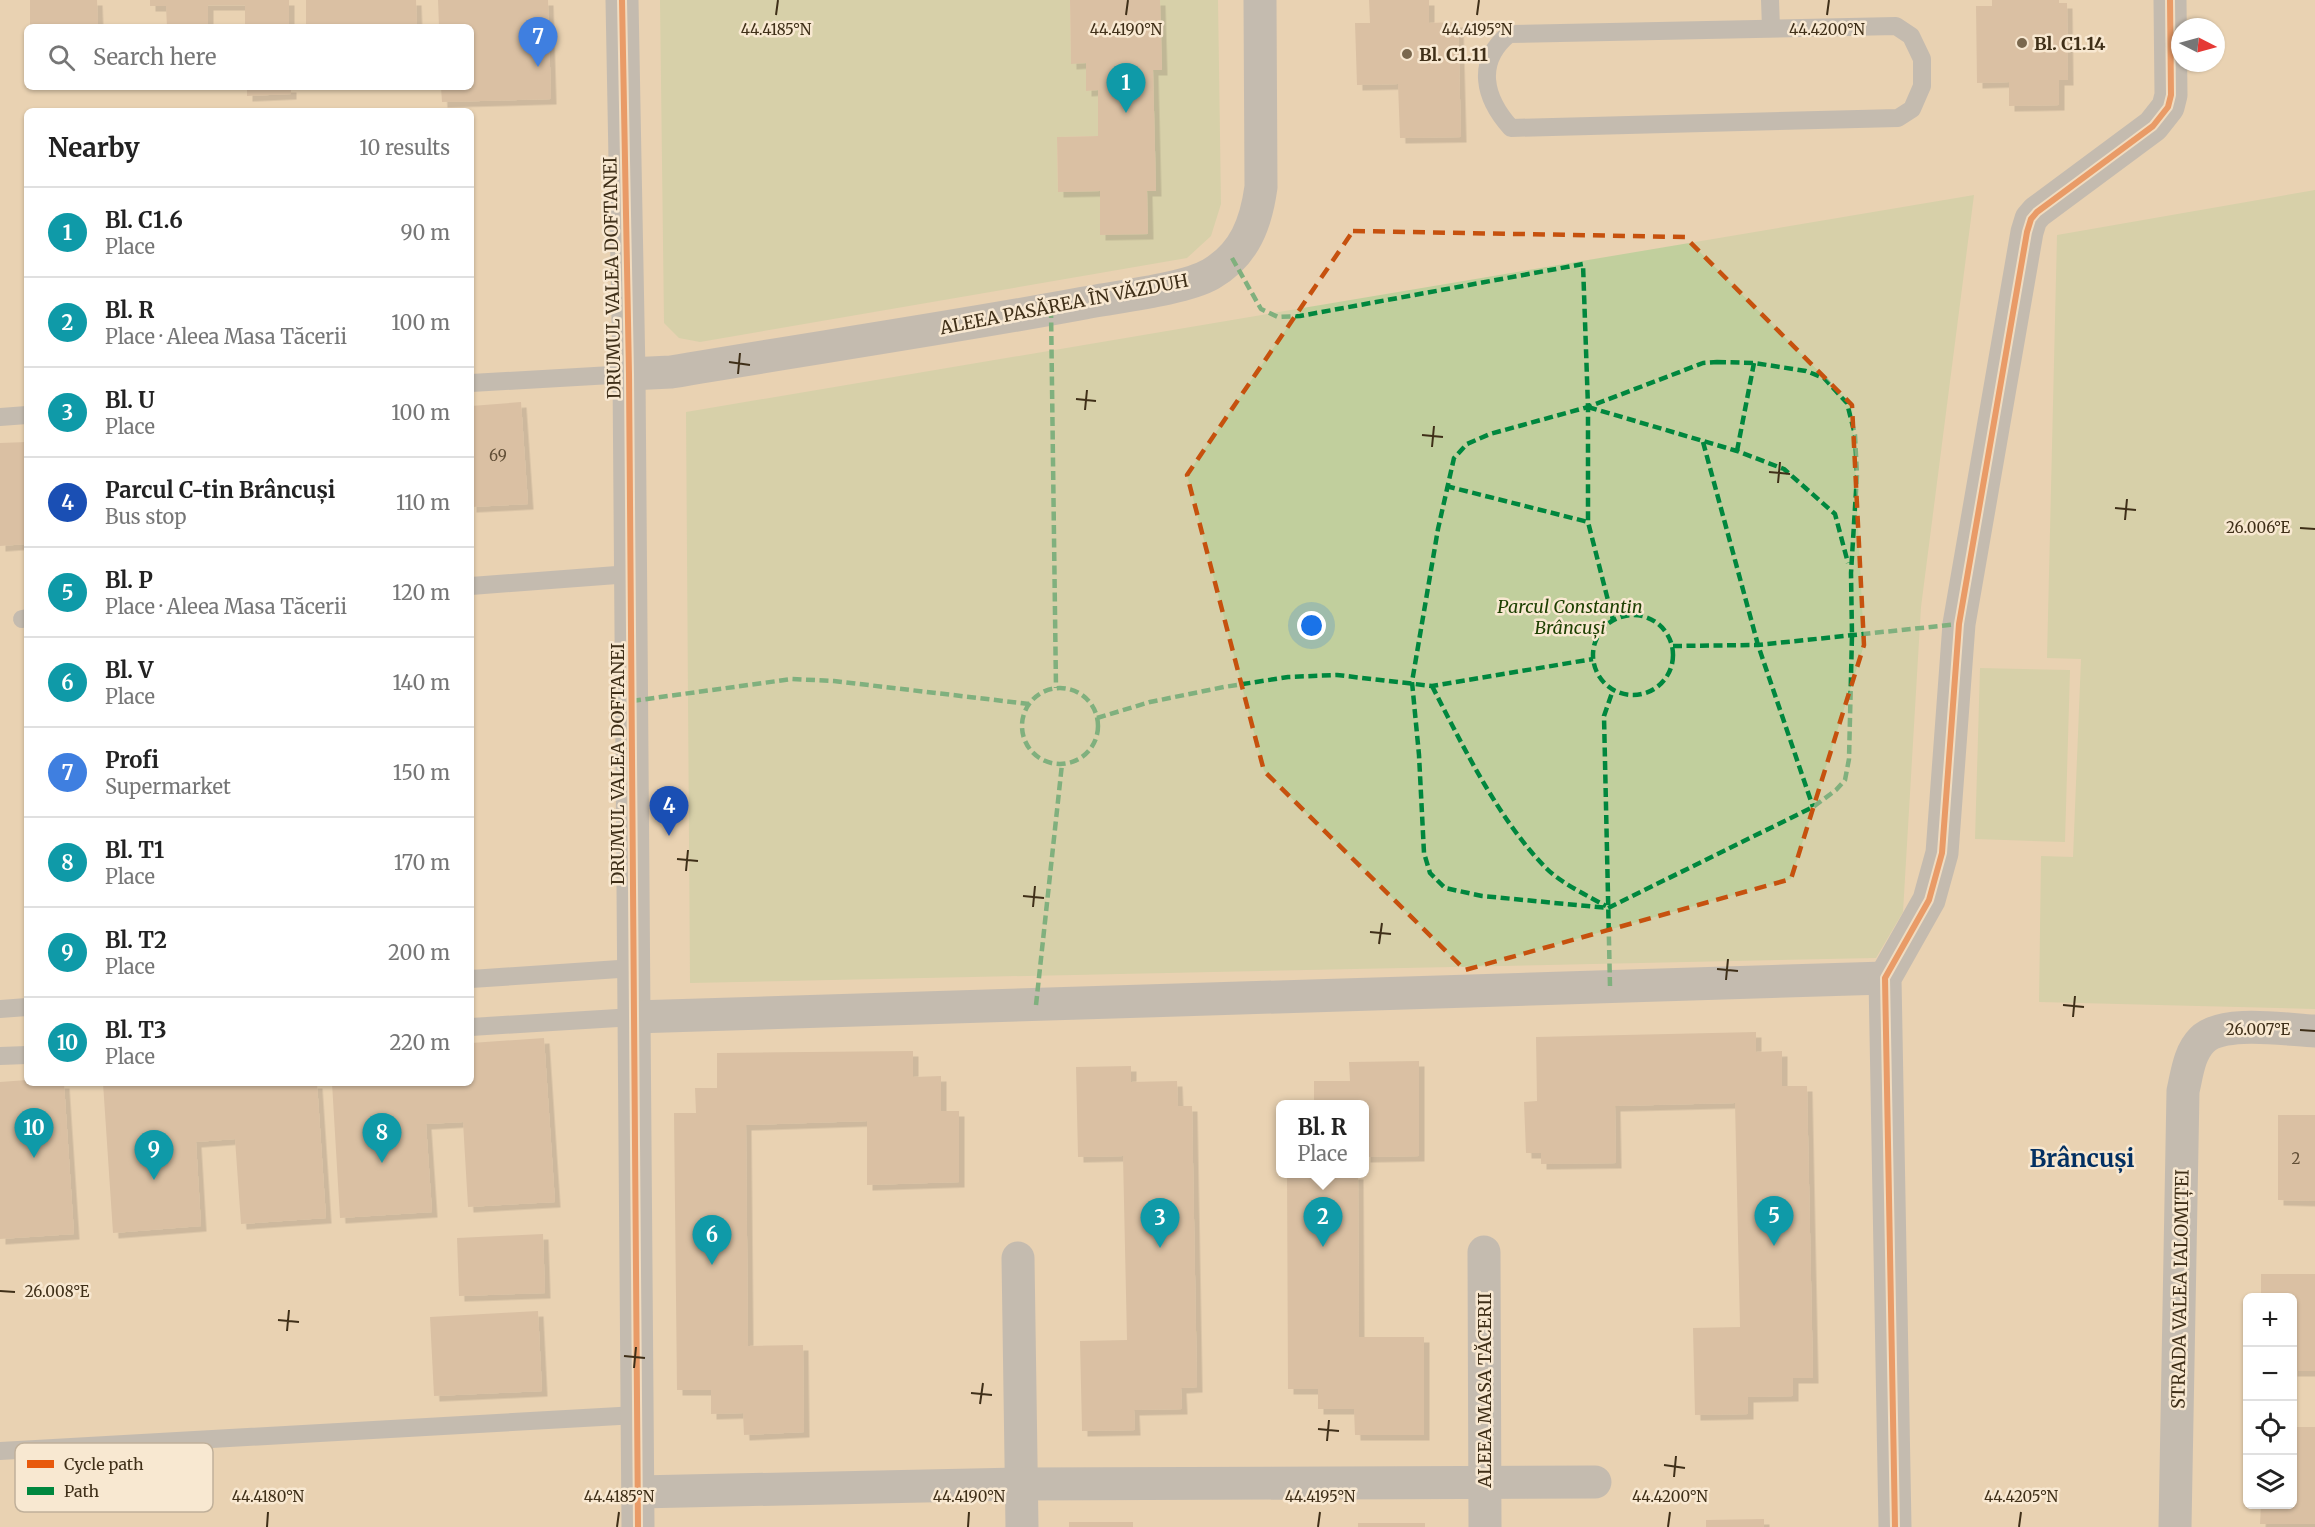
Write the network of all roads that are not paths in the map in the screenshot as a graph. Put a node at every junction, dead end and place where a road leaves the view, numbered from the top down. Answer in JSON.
{"nodes":[{"id":1,"x":622,"y":0,"type":"edge"},
{"id":2,"x":1260,"y":0,"type":"edge"},
{"id":3,"x":1770,"y":0,"type":"edge"},
{"id":4,"x":2170,"y":0,"type":"edge"},
{"id":5,"x":1771,"y":28,"type":"junction"},
{"id":6,"x":629,"y":374,"type":"junction"},
{"id":7,"x":474,"y":383,"type":"edge"},
{"id":8,"x":24,"y":415,"type":"edge"},
{"id":9,"x":0,"y":417,"type":"edge"},
{"id":10,"x":630,"y":574,"type":"junction"},
{"id":11,"x":474,"y":586,"type":"edge"},
{"id":12,"x":634,"y":968,"type":"junction"},
{"id":13,"x":1885,"y":978,"type":"junction"},
{"id":14,"x":474,"y":979,"type":"edge"},
{"id":15,"x":24,"y":1007,"type":"edge"},
{"id":16,"x":0,"y":1009,"type":"edge"},
{"id":17,"x":634,"y":1017,"type":"junction"},
{"id":18,"x":474,"y":1027,"type":"edge"},
{"id":19,"x":2315,"y":1031,"type":"edge"},
{"id":20,"x":24,"y":1055,"type":"edge"},
{"id":21,"x":0,"y":1056,"type":"edge"},
{"id":22,"x":1484,"y":1252,"type":"dead end"},
{"id":23,"x":1018,"y":1258,"type":"dead end"},
{"id":24,"x":637,"y":1415,"type":"junction"},
{"id":25,"x":127,"y":1443,"type":"edge"},
{"id":26,"x":15,"y":1449,"type":"edge"},
{"id":27,"x":0,"y":1450,"type":"edge"},
{"id":28,"x":1595,"y":1482,"type":"dead end"},
{"id":29,"x":1021,"y":1484,"type":"junction"},
{"id":30,"x":1485,"y":1484,"type":"junction"},
{"id":31,"x":638,"y":1492,"type":"junction"},
{"id":32,"x":638,"y":1527,"type":"edge"},
{"id":33,"x":1022,"y":1527,"type":"edge"},
{"id":34,"x":1485,"y":1527,"type":"edge"},
{"id":35,"x":1895,"y":1527,"type":"edge"},
{"id":36,"x":2175,"y":1527,"type":"edge"}],
"edges":[{"from":1,"to":6,"type":"street","name":"DRUMUL VALEA DOFTANEI"},
{"from":2,"to":6,"type":"street","name":"ALEEA PASĂREA ÎN VĂZDUH"},
{"from":3,"to":5,"type":"lane"},
{"from":4,"to":13,"type":"street"},
{"from":5,"to":5,"type":"lane"},
{"from":6,"to":7,"type":"lane"},
{"from":6,"to":10,"type":"street","name":"DRUMUL VALEA DOFTANEI"},
{"from":8,"to":9,"type":"lane"},
{"from":10,"to":11,"type":"lane"},
{"from":10,"to":12,"type":"street","name":"DRUMUL VALEA DOFTANEI"},
{"from":12,"to":14,"type":"lane"},
{"from":12,"to":17,"type":"street","name":"DRUMUL VALEA DOFTANEI"},
{"from":13,"to":17,"type":"street"},
{"from":13,"to":35,"type":"street"},
{"from":15,"to":16,"type":"lane"},
{"from":17,"to":18,"type":"lane"},
{"from":17,"to":24,"type":"street","name":"DRUMUL VALEA DOFTANEI"},
{"from":19,"to":36,"type":"street","name":"STRADA VALEA IALOMIȚEI"},
{"from":20,"to":21,"type":"lane"},
{"from":22,"to":30,"type":"street","name":"ALEEA MASA TĂCERII"},
{"from":23,"to":29,"type":"street"},
{"from":24,"to":25,"type":"lane"},
{"from":24,"to":31,"type":"street","name":"DRUMUL VALEA DOFTANEI"},
{"from":26,"to":27,"type":"lane"},
{"from":28,"to":30,"type":"street"},
{"from":29,"to":30,"type":"street"},
{"from":29,"to":31,"type":"street"},
{"from":29,"to":33,"type":"street"},
{"from":30,"to":34,"type":"street","name":"ALEEA MASA TĂCERII"},
{"from":31,"to":32,"type":"street","name":"DRUMUL VALEA DOFTANEI"}]}
